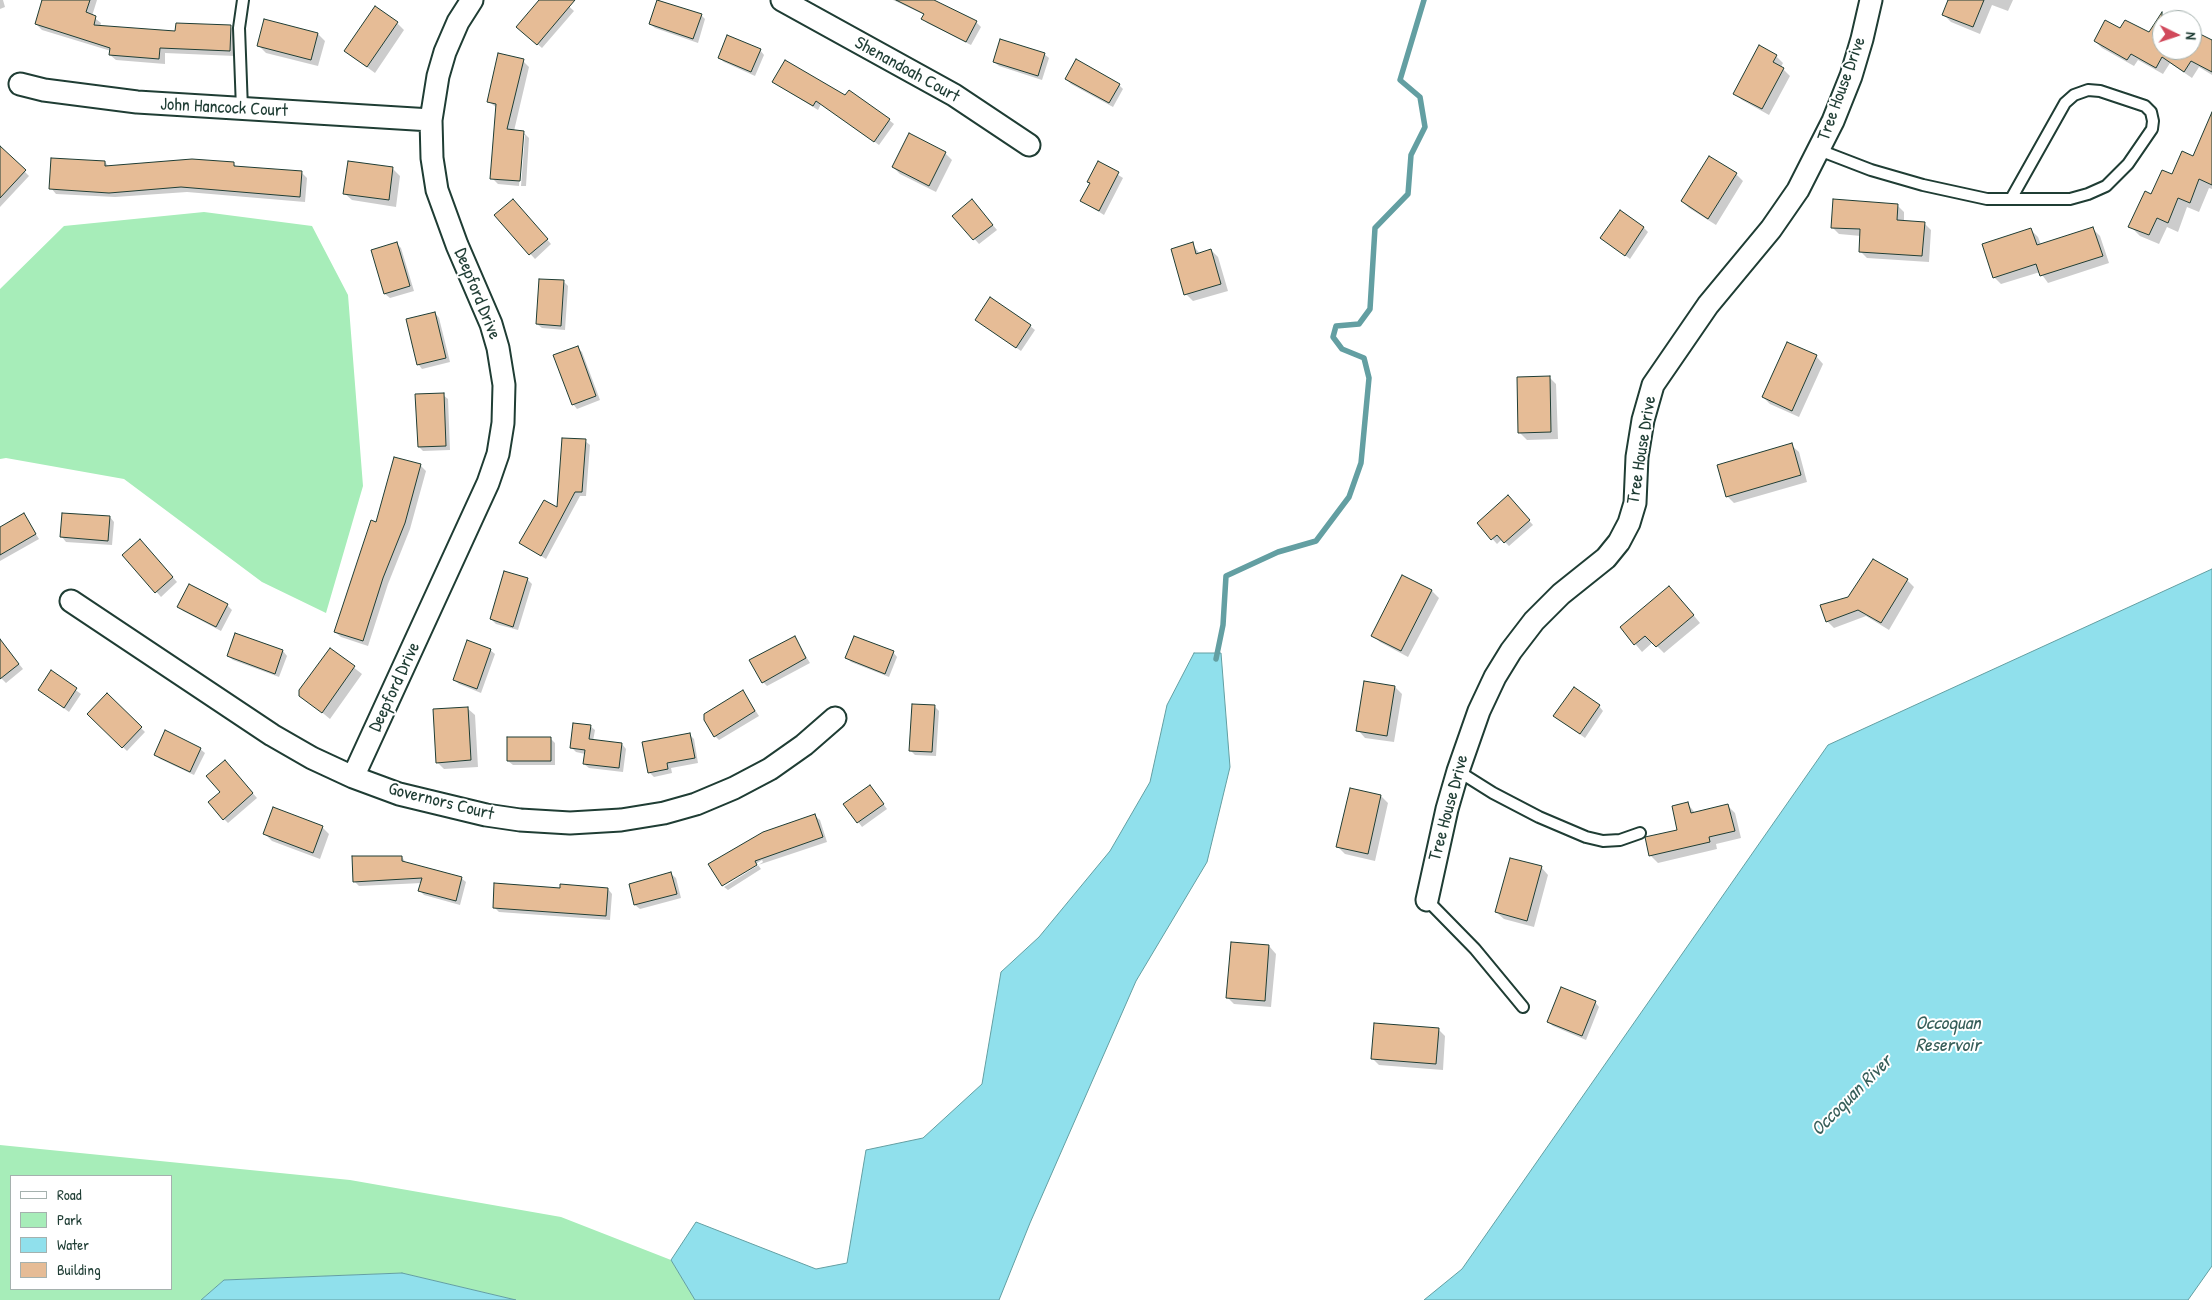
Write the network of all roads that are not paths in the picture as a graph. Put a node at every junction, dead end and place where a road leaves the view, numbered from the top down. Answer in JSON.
{"nodes":[{"id":1,"x":243,"y":0,"type":"edge"},
{"id":2,"x":472,"y":0,"type":"edge"},
{"id":3,"x":782,"y":0,"type":"edge"},
{"id":4,"x":1871,"y":0,"type":"edge"},
{"id":5,"x":20,"y":84,"type":"dead end"},
{"id":6,"x":242,"y":109,"type":"junction"},
{"id":7,"x":431,"y":120,"type":"junction"},
{"id":8,"x":1029,"y":145,"type":"dead end"},
{"id":9,"x":1819,"y":150,"type":"junction"},
{"id":10,"x":2011,"y":199,"type":"junction"},
{"id":11,"x":71,"y":601,"type":"dead end"},
{"id":12,"x":835,"y":718,"type":"dead end"},
{"id":13,"x":1458,"y":771,"type":"junction"},
{"id":14,"x":353,"y":777,"type":"junction"},
{"id":15,"x":1640,"y":833,"type":"dead end"},
{"id":16,"x":1427,"y":900,"type":"joint"},
{"id":17,"x":1523,"y":1007,"type":"dead end"}],
"edges":[{"from":1,"to":6,"type":"lane"},
{"from":2,"to":7,"type":"street","name":"Deepford Drive"},
{"from":3,"to":8,"type":"street","name":"Shenandoah Court"},
{"from":4,"to":9,"type":"street","name":"Tree House Drive"},
{"from":5,"to":6,"type":"street","name":"John Hancock Court"},
{"from":6,"to":7,"type":"street","name":"John Hancock Court"},
{"from":7,"to":14,"type":"street","name":"Deepford Drive"},
{"from":9,"to":10,"type":"lane"},
{"from":9,"to":13,"type":"street","name":"Tree House Drive"},
{"from":10,"to":10,"type":"lane"},
{"from":11,"to":14,"type":"street","name":"Governors Court"},
{"from":12,"to":14,"type":"street","name":"Governors Court"},
{"from":13,"to":15,"type":"lane"},
{"from":13,"to":16,"type":"street","name":"Tree House Drive"},
{"from":16,"to":17,"type":"lane"}]}
